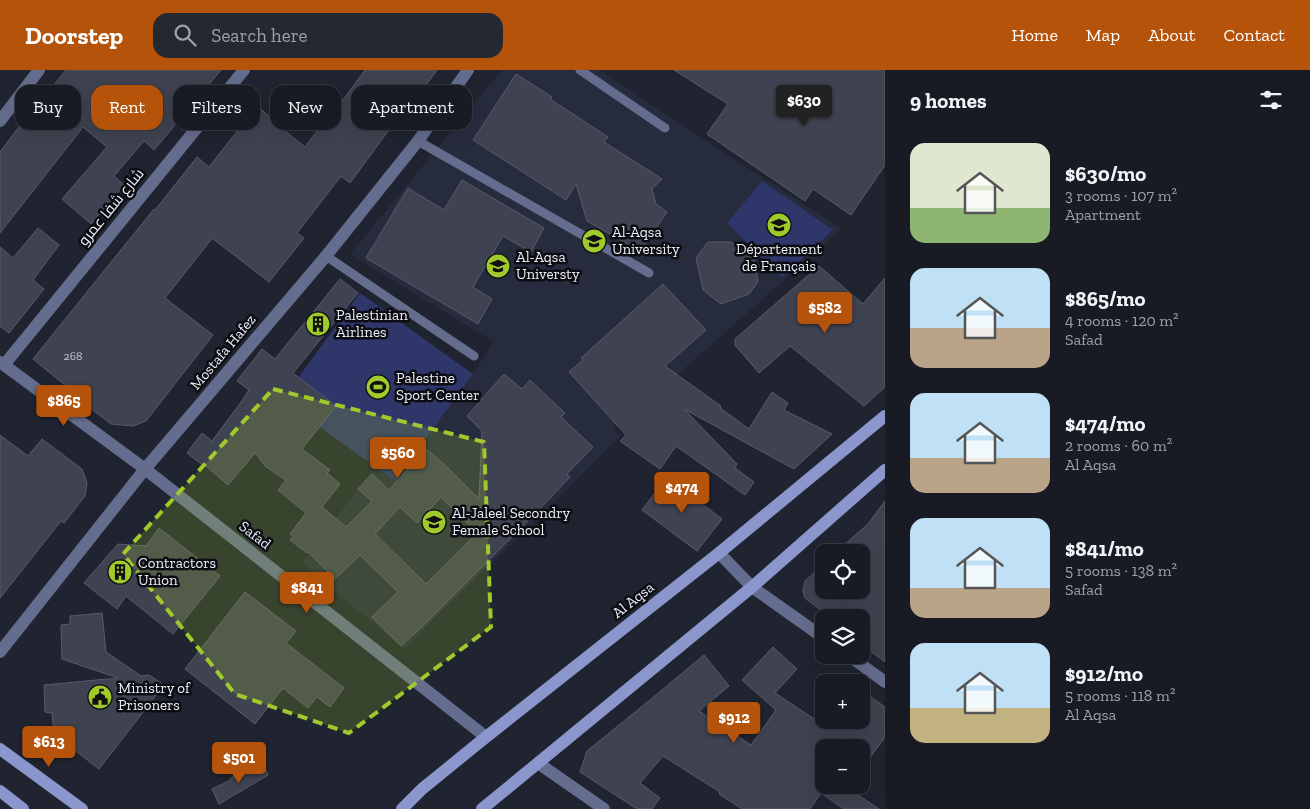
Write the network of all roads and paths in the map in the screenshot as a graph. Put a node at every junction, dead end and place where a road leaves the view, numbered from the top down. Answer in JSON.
{"nodes":[{"id":1,"x":39,"y":70,"type":"edge"},
{"id":2,"x":244,"y":70,"type":"edge"},
{"id":3,"x":468,"y":70,"type":"edge"},
{"id":4,"x":580,"y":70,"type":"edge"},
{"id":5,"x":0,"y":121,"type":"edge"},
{"id":6,"x":665,"y":128,"type":"dead end"},
{"id":7,"x":418,"y":141,"type":"junction"},
{"id":8,"x":326,"y":256,"type":"junction"},
{"id":9,"x":649,"y":273,"type":"dead end"},
{"id":10,"x":474,"y":356,"type":"dead end"},
{"id":11,"x":2,"y":364,"type":"edge"},
{"id":12,"x":885,"y":416,"type":"edge"},
{"id":13,"x":145,"y":469,"type":"junction"},
{"id":14,"x":885,"y":470,"type":"edge"},
{"id":15,"x":719,"y":553,"type":"junction"},
{"id":16,"x":752,"y":587,"type":"junction"},
{"id":17,"x":815,"y":632,"type":"edge"},
{"id":18,"x":0,"y":652,"type":"edge"},
{"id":19,"x":860,"y":664,"type":"edge"},
{"id":20,"x":885,"y":682,"type":"edge"},
{"id":21,"x":486,"y":737,"type":"junction"},
{"id":22,"x":0,"y":749,"type":"edge"},
{"id":23,"x":538,"y":763,"type":"junction"},
{"id":24,"x":0,"y":791,"type":"edge"},
{"id":25,"x":23,"y":809,"type":"edge"},
{"id":26,"x":82,"y":809,"type":"edge"},
{"id":27,"x":402,"y":809,"type":"edge"},
{"id":28,"x":482,"y":809,"type":"edge"},
{"id":29,"x":604,"y":809,"type":"edge"}],
"edges":[{"from":1,"to":5,"type":"street"},
{"from":2,"to":11,"type":"street","name":"شارع شفا عمرو"},
{"from":3,"to":7,"type":"street","name":"Mostafa Hafez"},
{"from":4,"to":6,"type":"lane"},
{"from":7,"to":8,"type":"street","name":"Mostafa Hafez"},
{"from":7,"to":9,"type":"lane"},
{"from":8,"to":10,"type":"lane"},
{"from":8,"to":13,"type":"street","name":"Mostafa Hafez"},
{"from":11,"to":13,"type":"street","name":"Safad"},
{"from":12,"to":15,"type":"main road","name":"Al Aqsa"},
{"from":13,"to":18,"type":"street","name":"Mostafa Hafez"},
{"from":13,"to":21,"type":"street","name":"Safad"},
{"from":14,"to":16,"type":"main road"},
{"from":15,"to":16,"type":"street"},
{"from":15,"to":21,"type":"main road","name":"Al Aqsa"},
{"from":16,"to":17,"type":"street"},
{"from":16,"to":23,"type":"main road"},
{"from":19,"to":20,"type":"street"},
{"from":21,"to":27,"type":"main road","name":"Al Aqsa"},
{"from":22,"to":26,"type":"main road"},
{"from":23,"to":28,"type":"main road"},
{"from":23,"to":29,"type":"street"},
{"from":24,"to":25,"type":"main road"}]}
